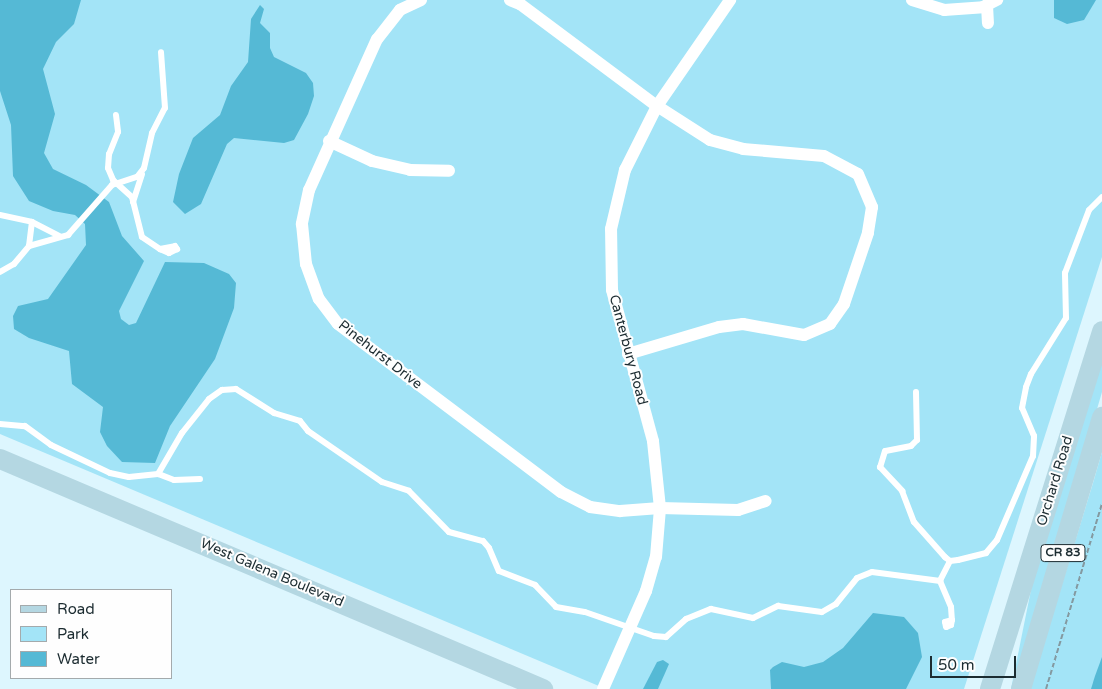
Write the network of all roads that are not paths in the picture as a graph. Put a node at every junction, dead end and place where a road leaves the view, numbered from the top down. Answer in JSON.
{"nodes":[{"id":1,"x":421,"y":0,"type":"edge"},
{"id":2,"x":510,"y":0,"type":"edge"},
{"id":3,"x":730,"y":0,"type":"edge"},
{"id":4,"x":912,"y":0,"type":"edge"},
{"id":5,"x":992,"y":3,"type":"edge"},
{"id":6,"x":988,"y":23,"type":"dead end"},
{"id":7,"x":161,"y":52,"type":"dead end"},
{"id":8,"x":657,"y":106,"type":"junction"},
{"id":9,"x":116,"y":115,"type":"dead end"},
{"id":10,"x":329,"y":141,"type":"junction"},
{"id":11,"x":144,"y":168,"type":"junction"},
{"id":12,"x":449,"y":171,"type":"dead end"},
{"id":13,"x":119,"y":185,"type":"junction"},
{"id":14,"x":1102,"y":197,"type":"edge"},
{"id":15,"x":133,"y":202,"type":"junction"},
{"id":16,"x":0,"y":215,"type":"edge"},
{"id":17,"x":32,"y":222,"type":"junction"},
{"id":18,"x":61,"y":237,"type":"junction"},
{"id":19,"x":29,"y":246,"type":"junction"},
{"id":20,"x":160,"y":249,"type":"dead end"},
{"id":21,"x":0,"y":272,"type":"edge"},
{"id":22,"x":1102,"y":331,"type":"edge"},
{"id":23,"x":628,"y":354,"type":"junction"},
{"id":24,"x":916,"y":392,"type":"dead end"},
{"id":25,"x":1102,"y":417,"type":"edge"},
{"id":26,"x":0,"y":424,"type":"edge"},
{"id":27,"x":0,"y":459,"type":"edge"},
{"id":28,"x":158,"y":474,"type":"junction"},
{"id":29,"x":200,"y":479,"type":"dead end"},
{"id":30,"x":766,"y":501,"type":"dead end"},
{"id":31,"x":660,"y":508,"type":"junction"},
{"id":32,"x":950,"y":561,"type":"junction"},
{"id":33,"x":940,"y":581,"type":"junction"},
{"id":34,"x":952,"y":620,"type":"dead end"},
{"id":35,"x":630,"y":628,"type":"junction"},
{"id":36,"x":543,"y":689,"type":"edge"},
{"id":37,"x":603,"y":689,"type":"edge"},
{"id":38,"x":990,"y":689,"type":"edge"},
{"id":39,"x":1021,"y":689,"type":"edge"}],
"edges":[{"from":1,"to":10,"type":"street","name":"Pinehurst Drive"},
{"from":2,"to":8,"type":"street"},
{"from":3,"to":8,"type":"street","name":"Canterbury Road"},
{"from":4,"to":5,"type":"street"},
{"from":5,"to":6,"type":"street"},
{"from":7,"to":11,"type":"lane"},
{"from":8,"to":23,"type":"street","name":"Canterbury Road"},
{"from":8,"to":23,"type":"street"},
{"from":9,"to":13,"type":"lane"},
{"from":10,"to":12,"type":"street"},
{"from":10,"to":31,"type":"street","name":"Pinehurst Drive"},
{"from":11,"to":13,"type":"lane"},
{"from":11,"to":15,"type":"lane"},
{"from":13,"to":15,"type":"lane"},
{"from":13,"to":18,"type":"lane"},
{"from":14,"to":32,"type":"lane"},
{"from":15,"to":20,"type":"lane"},
{"from":16,"to":17,"type":"lane"},
{"from":17,"to":18,"type":"lane"},
{"from":17,"to":19,"type":"lane"},
{"from":18,"to":19,"type":"lane"},
{"from":19,"to":21,"type":"lane"},
{"from":22,"to":38,"type":"main road","name":"Orchard Road","number":"CR 83"},
{"from":23,"to":31,"type":"street","name":"Canterbury Road"},
{"from":24,"to":32,"type":"lane"},
{"from":25,"to":39,"type":"main road","name":"Orchard Road","number":"CR 83"},
{"from":26,"to":28,"type":"lane"},
{"from":27,"to":36,"type":"main road","name":"West Galena Boulevard"},
{"from":28,"to":29,"type":"lane"},
{"from":28,"to":35,"type":"lane"},
{"from":30,"to":31,"type":"street","name":"Pinehurst Drive"},
{"from":31,"to":35,"type":"street","name":"Canterbury Road"},
{"from":32,"to":33,"type":"lane"},
{"from":33,"to":34,"type":"lane"},
{"from":33,"to":35,"type":"lane"},
{"from":35,"to":37,"type":"street","name":"Canterbury Road"}]}
